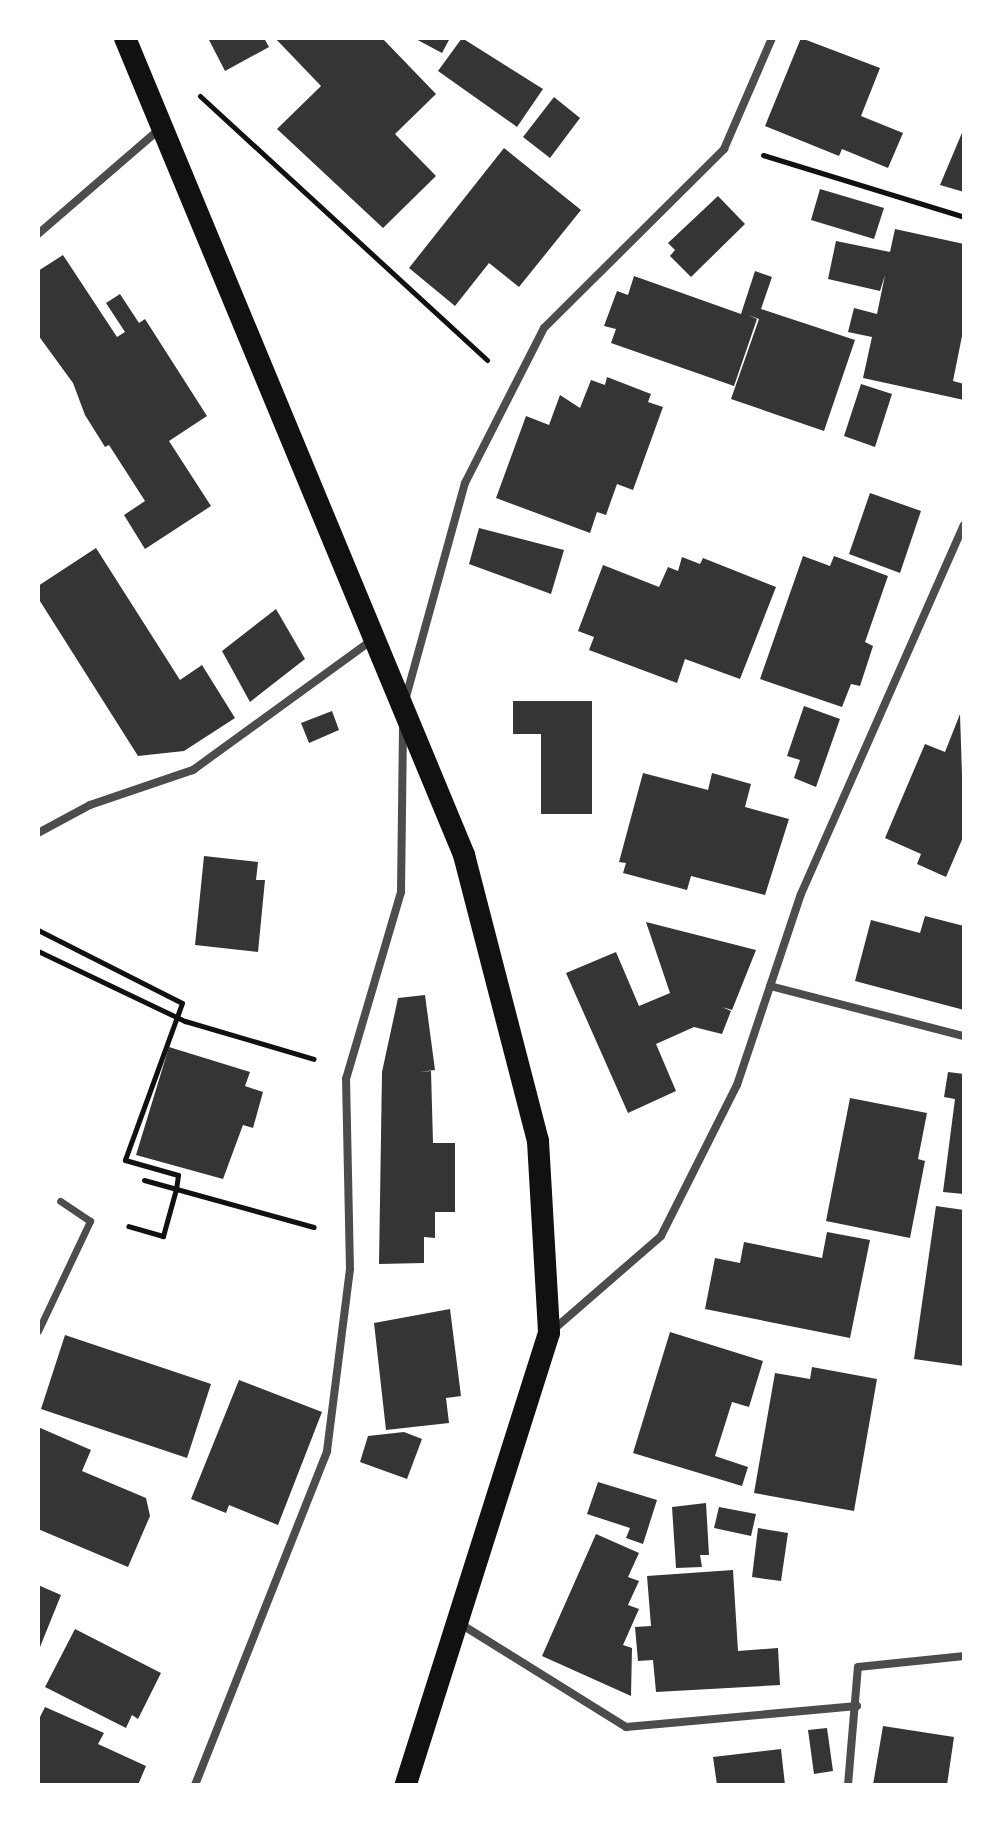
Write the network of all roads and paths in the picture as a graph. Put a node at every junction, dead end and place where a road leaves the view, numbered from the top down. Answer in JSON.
{"nodes":[{"id":1,"x":125,"y":38,"type":"edge"},
{"id":2,"x":772,"y":38,"type":"edge"},
{"id":3,"x":192,"y":89,"type":"dead end"},
{"id":4,"x":162,"y":128,"type":"junction"},
{"id":5,"x":727,"y":144,"type":"junction"},
{"id":6,"x":964,"y":217,"type":"edge"},
{"id":7,"x":38,"y":234,"type":"edge"},
{"id":8,"x":514,"y":386,"type":"junction"},
{"id":9,"x":964,"y":525,"type":"edge"},
{"id":10,"x":374,"y":639,"type":"junction"},
{"id":11,"x":403,"y":708,"type":"junction"},
{"id":12,"x":38,"y":833,"type":"edge"},
{"id":13,"x":38,"y":930,"type":"edge"},
{"id":14,"x":38,"y":951,"type":"edge"},
{"id":15,"x":770,"y":986,"type":"junction"},
{"id":16,"x":964,"y":1036,"type":"edge"},
{"id":17,"x":349,"y":1070,"type":"junction"},
{"id":18,"x":144,"y":1180,"type":"dead end"},
{"id":19,"x":176,"y":1189,"type":"junction"},
{"id":20,"x":60,"y":1201,"type":"dead end"},
{"id":21,"x":119,"y":1223,"type":"dead end"},
{"id":22,"x":349,"y":1237,"type":"junction"},
{"id":23,"x":38,"y":1331,"type":"edge"},
{"id":24,"x":549,"y":1333,"type":"junction"},
{"id":25,"x":459,"y":1623,"type":"junction"},
{"id":26,"x":964,"y":1656,"type":"edge"},
{"id":27,"x":857,"y":1706,"type":"junction"},
{"id":28,"x":195,"y":1785,"type":"edge"},
{"id":29,"x":406,"y":1785,"type":"edge"},
{"id":30,"x":848,"y":1785,"type":"edge"}],
"edges":[{"from":1,"to":4,"type":"highway"},
{"from":2,"to":5,"type":"street"},
{"from":3,"to":8,"type":"path"},
{"from":4,"to":7,"type":"street"},
{"from":4,"to":10,"type":"highway"},
{"from":5,"to":6,"type":"path"},
{"from":5,"to":8,"type":"street"},
{"from":8,"to":11,"type":"street"},
{"from":9,"to":15,"type":"street"},
{"from":10,"to":11,"type":"highway"},
{"from":10,"to":12,"type":"street"},
{"from":11,"to":17,"type":"street"},
{"from":11,"to":24,"type":"highway"},
{"from":13,"to":19,"type":"path"},
{"from":14,"to":17,"type":"path"},
{"from":15,"to":16,"type":"street"},
{"from":15,"to":24,"type":"street"},
{"from":17,"to":22,"type":"street"},
{"from":18,"to":19,"type":"path"},
{"from":19,"to":21,"type":"path"},
{"from":19,"to":22,"type":"path"},
{"from":20,"to":23,"type":"street"},
{"from":22,"to":28,"type":"street"},
{"from":24,"to":25,"type":"highway"},
{"from":25,"to":27,"type":"street"},
{"from":25,"to":29,"type":"highway"},
{"from":26,"to":27,"type":"street"},
{"from":27,"to":30,"type":"street"}]}
